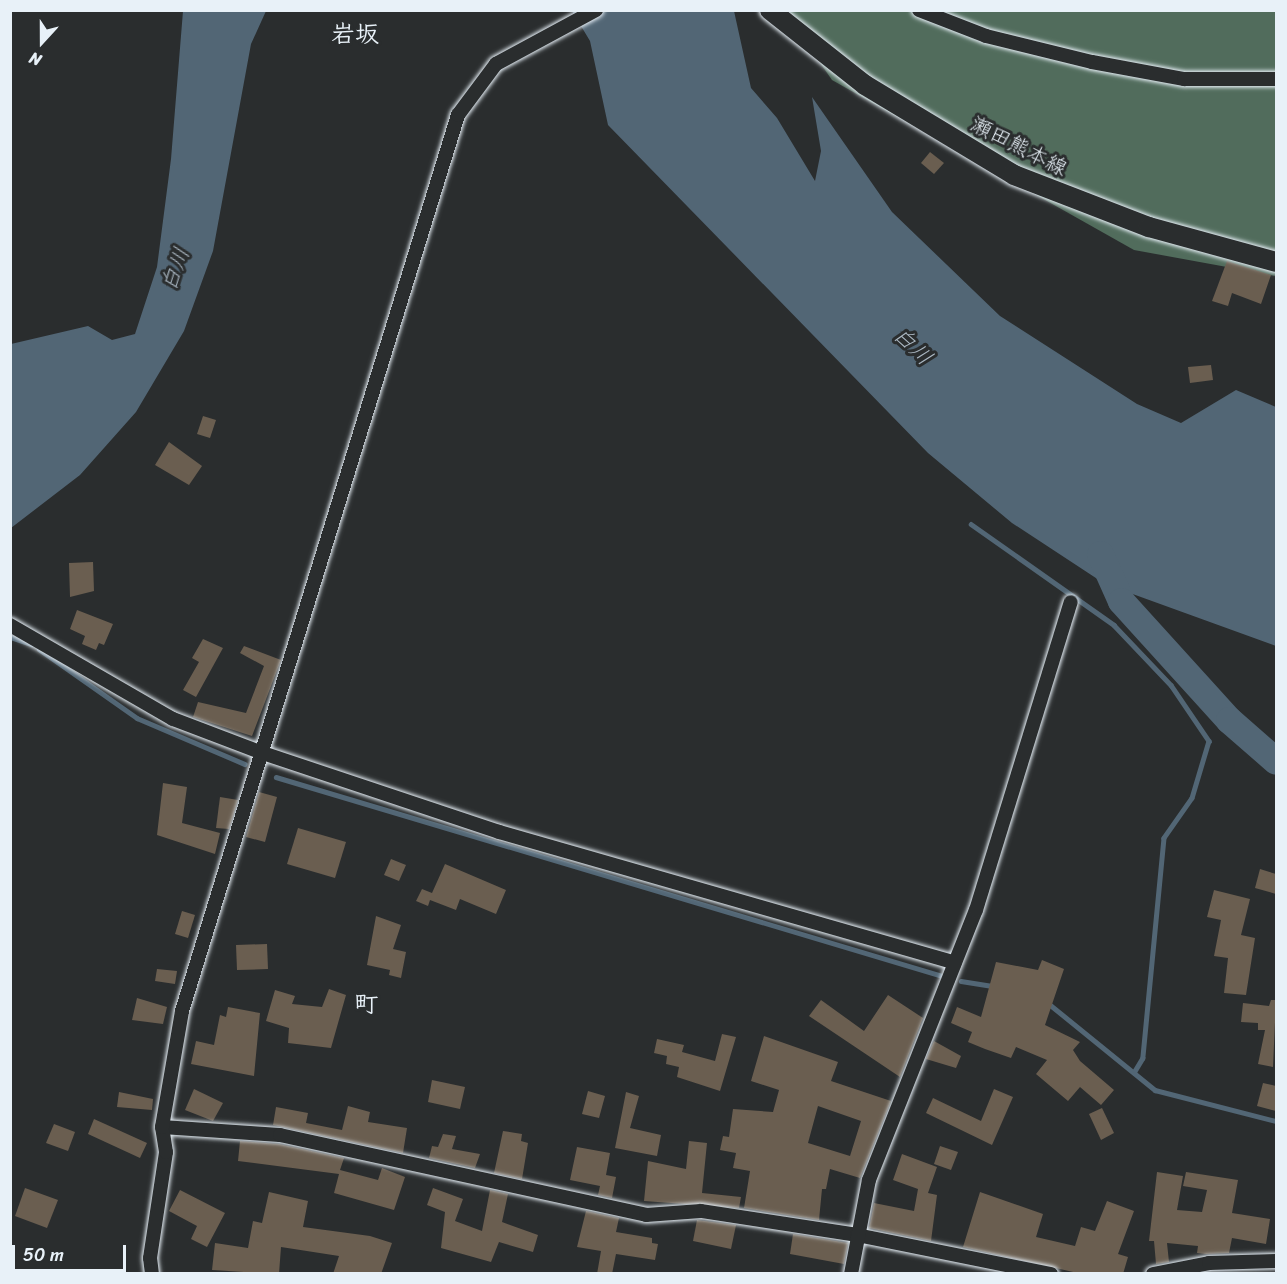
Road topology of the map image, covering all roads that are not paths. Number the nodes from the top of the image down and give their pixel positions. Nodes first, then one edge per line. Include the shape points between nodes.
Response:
1 (596, 10) edge
2 (770, 10) edge
3 (919, 10) edge
4 (1276, 79) edge
5 (1276, 262) edge
6 (1071, 602) dead end
7 (10, 625) edge
8 (260, 752) junction
9 (955, 963) junction
10 (162, 1127) junction
11 (857, 1235) junction
12 (1276, 1261) edge
13 (153, 1274) edge
14 (851, 1274) edge
15 (1051, 1274) edge
16 (1153, 1274) edge

1 - 8 street via 515,50 496,64 458,115
2 - 5 main road, 瀬田熊本線 via 865,85 1014,175 1149,227
3 - 4 street via 986,36 1104,64 1185,79
6 - 9 street via 1012,799
7 - 8 street via 173,718
8 - 9 street via 500,832
8 - 10 street via 182,1011
9 - 11 street via 869,1180
10 - 11 street via 280,1135 646,1215 701,1212
10 - 13 street via 166,1152 150,1258
11 - 14 street
11 - 15 street
12 - 16 street via 1209,1263

